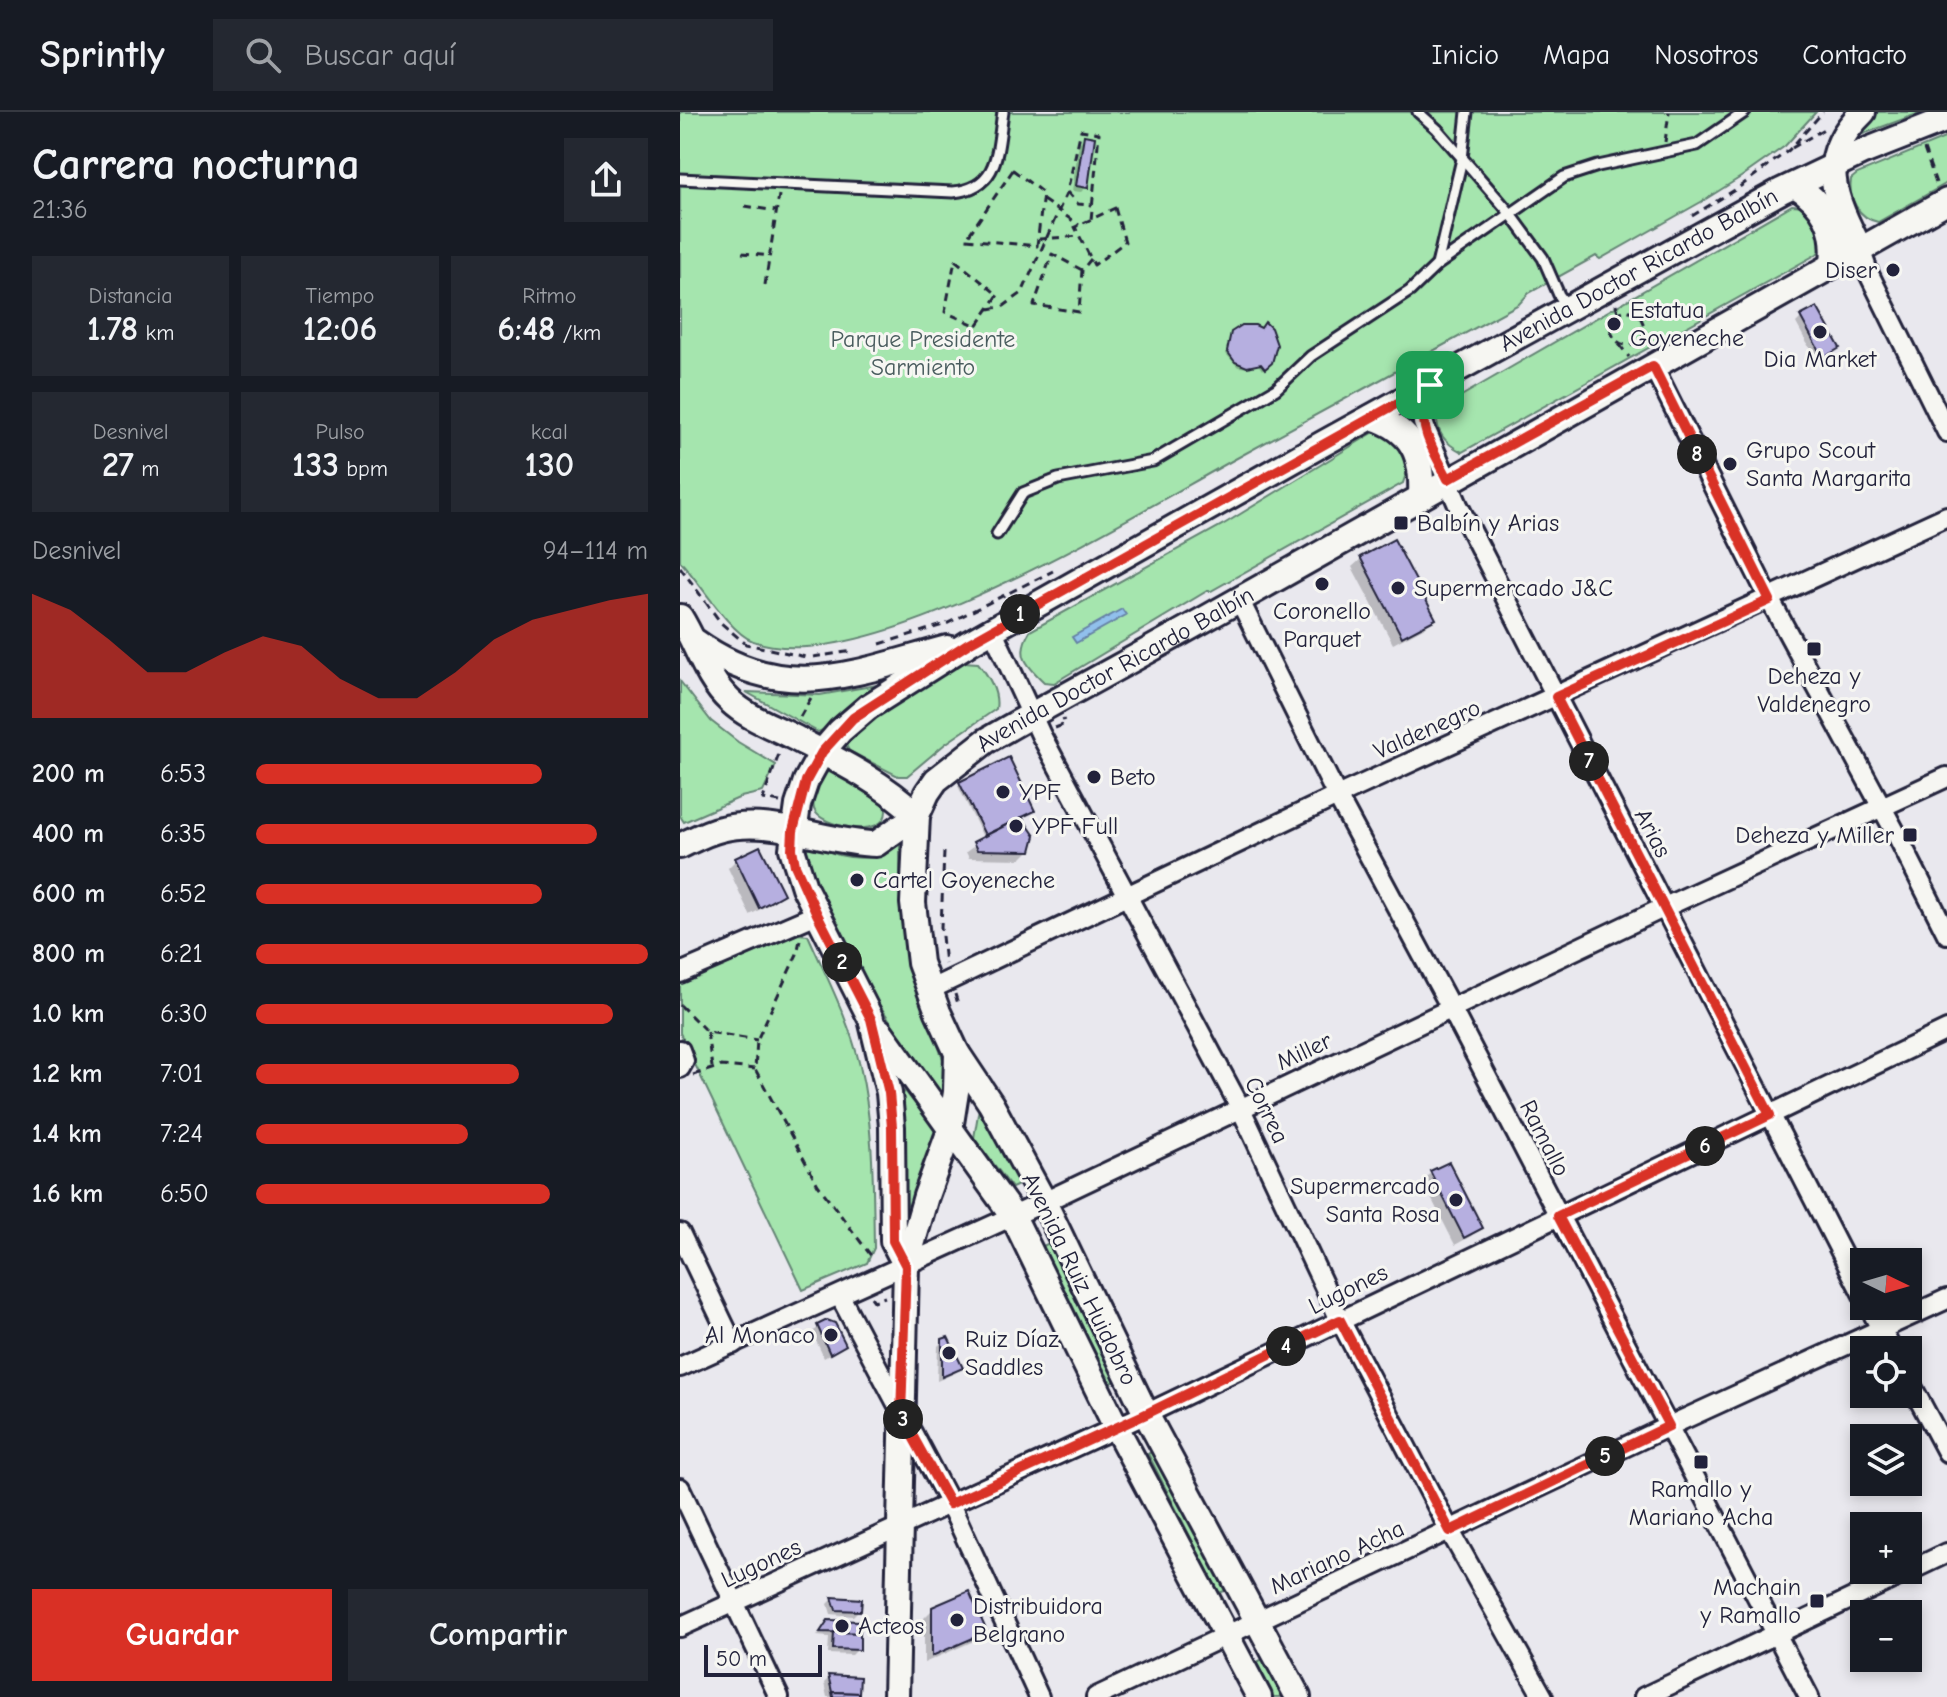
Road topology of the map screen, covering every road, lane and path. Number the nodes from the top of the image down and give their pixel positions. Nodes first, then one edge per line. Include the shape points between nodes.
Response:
1 (1003, 112) edge
2 (1418, 112) edge
3 (1467, 112) edge
4 (1669, 112) edge
5 (1745, 112) edge
6 (1823, 112) edge
7 (1863, 112) edge
8 (1947, 119) edge
9 (1826, 127) dead end
10 (1924, 149) dead end
11 (1789, 150) junction
12 (1663, 153) junction
13 (1462, 159) junction
14 (1831, 168) junction
15 (680, 179) edge
16 (780, 184) junction
17 (1795, 185) junction
18 (1738, 188) dead end
19 (1067, 192) junction
20 (1942, 193) edge
21 (1043, 200) junction
22 (1092, 205) junction
23 (745, 206) dead end
24 (776, 211) junction
25 (1059, 211) junction
26 (1510, 213) junction
27 (1091, 220) junction
28 (1079, 225) junction
29 (1080, 236) junction
30 (1047, 238) junction
31 (1038, 239) junction
32 (1860, 249) junction
33 (742, 253) dead end
34 (770, 256) junction
35 (1091, 259) junction
36 (1833, 262) junction
37 (1437, 265) junction
38 (1082, 270) junction
39 (765, 285) dead end
40 (1606, 288) junction
41 (1569, 308) junction
42 (989, 309) junction
43 (1618, 313) junction
44 (1653, 366) junction
45 (1430, 385) junction
46 (1372, 417) junction
47 (1947, 432) edge
48 (1448, 479) junction
49 (1421, 496) junction
50 (1947, 516) edge
51 (997, 534) dead end
52 (680, 567) edge
53 (1239, 599) junction
54 (1770, 600) junction
55 (680, 617) edge
56 (992, 629) junction
57 (695, 641) junction
58 (969, 643) junction
59 (811, 658) dead end
60 (814, 693) dead end
61 (1556, 697) junction
62 (1031, 715) junction
63 (789, 735) junction
64 (822, 752) junction
65 (1947, 777) edge
66 (1337, 796) junction
67 (798, 805) junction
68 (1882, 807) junction
69 (917, 815) junction
70 (793, 831) junction
71 (682, 841) edge
72 (944, 852) dead end
73 (1128, 897) junction
74 (1665, 907) junction
75 (817, 914) junction
76 (794, 924) junction
77 (1947, 934) edge
78 (680, 973) edge
79 (939, 985) junction
80 (958, 1004) dead end
81 (680, 1005) edge
82 (1451, 1008) junction
83 (871, 1019) junction
84 (1947, 1030) edge
85 (707, 1032) junction
86 (757, 1040) junction
87 (957, 1053) junction
88 (680, 1062) edge
89 (712, 1069) junction
90 (755, 1069) junction
91 (1240, 1107) junction
92 (1770, 1115) junction
93 (950, 1130) junction
94 (1044, 1202) junction
95 (1013, 1216) junction
96 (1558, 1216) junction
97 (680, 1233) edge
98 (872, 1257) dead end
99 (906, 1266) junction
100 (1850, 1270) edge
101 (840, 1296) junction
102 (1947, 1299) edge
103 (1340, 1320) junction
104 (1876, 1320) edge
105 (1881, 1330) junction
106 (1884, 1336) edge
107 (733, 1344) junction
108 (680, 1367) edge
109 (1922, 1405) edge
110 (1146, 1414) junction
111 (901, 1415) junction
112 (1669, 1426) junction
113 (1116, 1427) junction
114 (1947, 1452) edge
115 (680, 1488) edge
116 (950, 1504) junction
117 (899, 1527) junction
118 (1450, 1531) junction
119 (1947, 1553) edge
120 (734, 1602) junction
121 (1257, 1621) junction
122 (680, 1627) edge
123 (1226, 1635) junction
124 (1775, 1635) junction
125 (779, 1697) edge
126 (896, 1697) edge
127 (1039, 1697) edge
128 (1096, 1697) edge
129 (1259, 1697) edge
130 (1298, 1697) edge
131 (1543, 1697) edge
132 (1644, 1697) edge
133 (1809, 1697) edge

1 - 16 lane via 990,174 969,191
2 - 13 lane
3 - 13 lane
4 - 12 path
5 - 12 lane via 1697,145
6 - 11 path
7 - 14 main road via 1847,131
8 - 14 main road, Avenida Doctor Ricardo Balbín
9 - 11 path
10 - 20 path
11 - 18 path
12 - 26 lane via 1564,177
13 - 26 lane
13 - 37 lane
14 - 17 main road, Avenida Doctor Ricardo Balbín
14 - 32 main road via 1841,210
15 - 16 lane
16 - 24 path
17 - 36 main road via 1828,217
17 - 40 main road, Avenida Doctor Ricardo Balbín
19 - 22 path via 1078,204
19 - 22 path via 1081,130 1099,133
19 - 25 path
20 - 32 main road, Avenida Doctor Ricardo Balbín
21 - 25 path
21 - 31 path
21 - 31 path via 1043,193 1013,170 966,239 1037,246
22 - 27 path
23 - 24 path
24 - 34 path
25 - 28 path
25 - 30 path
26 - 37 lane
26 - 41 lane via 1543,258
27 - 28 path
27 - 35 path via 1115,208 1125,242 1094,265
28 - 29 path via 1075,227
29 - 30 path
29 - 35 path
30 - 31 path
30 - 42 path via 1022,293
32 - 36 main road, Avenida Doctor Ricardo Balbín
32 - 47 street
33 - 34 path
34 - 39 path
35 - 38 path
36 - 44 main road, Avenida Doctor Ricardo Balbín
37 - 51 lane via 1410,291 1311,356 1276,389 1153,461 1058,479 1023,493
38 - 38 path via 1079,312 1034,305 1052,254
40 - 41 main road, Avenida Doctor Ricardo Balbín
40 - 43 path
41 - 45 main road, Avenida Doctor Ricardo Balbín
42 - 42 path via 977,326 945,312 955,260 998,295
43 - 43 path via 1610,327 1615,340 1627,345 1641,340 1645,328 1639,314
44 - 48 main road, Avenida Doctor Ricardo Balbín
44 - 54 street
45 - 46 main road, Avenida Doctor Ricardo Balbín
45 - 48 street, Arias via 1423,423
46 - 49 main road via 1389,422 1413,446 1420,462
46 - 56 main road, Avenida Doctor Ricardo Balbín
48 - 49 main road, Avenida Doctor Ricardo Balbín
48 - 61 street, Arias
49 - 53 main road, Avenida Doctor Ricardo Balbín
50 - 54 street, Valdenegro
52 - 59 path via 721,623 746,644
53 - 62 main road, Avenida Doctor Ricardo Balbín
53 - 66 street, Ramallo
54 - 61 street, Valdenegro
54 - 68 street
55 - 57 main road
56 - 58 main road, Avenida Doctor Ricardo Balbín
56 - 62 street, Correa
57 - 58 main road via 753,673 813,680
57 - 63 main road via 714,683 731,702
58 - 64 main road, Avenida Doctor Ricardo Balbín via 853,718
60 - 63 path
61 - 66 street, Valdenegro
61 - 74 street, Arias
62 - 69 main road, Avenida Doctor Ricardo Balbín via 945,772
62 - 73 street, Correa
63 - 64 main road
63 - 67 path via 763,799
64 - 67 main road, Avenida Doctor Ricardo Balbín
64 - 69 main road via 881,784
65 - 68 street, Miller
66 - 73 street, Valdenegro
66 - 82 street, Ramallo
67 - 70 main road, Avenida Doctor Ricardo Balbín
68 - 74 street, Miller
68 - 77 street
69 - 70 main road via 876,844
69 - 79 main road, Avenida Doctor Ricardo Balbín via 914,933 920,963
70 - 71 main road via 736,826
70 - 75 main road, Avenida Doctor Ricardo Balbín via 795,865
72 - 79 path via 944,962
73 - 79 street, Valdenegro
73 - 91 street, Correa
74 - 82 street, Miller
74 - 92 street, Arias
75 - 76 street
75 - 83 main road, Avenida Doctor Ricardo Balbín
76 - 78 street
76 - 86 path via 800,940 797,954
79 - 80 path
79 - 87 main road, Avenida Ruiz Huidobro
81 - 85 path
82 - 91 street, Miller
82 - 96 street, Ramallo
83 - 93 main road, Avenida Ruiz Huidobro
83 - 99 main road, Avenida Doctor Ricardo Balbín via 889,1093 893,1241
84 - 92 street, Lugones
85 - 86 path
85 - 89 path
86 - 90 path
87 - 93 main road, Avenida Doctor Ricardo Balbín
87 - 94 main road, Avenida Ruiz Huidobro
88 - 89 path via 695,1077
89 - 90 path
90 - 98 path via 818,1185
91 - 94 street, Miller
91 - 103 street, Correa
92 - 96 street, Lugones
92 - 100 street, Arias
93 - 95 main road, Avenida Ruiz Huidobro
93 - 99 main road, Avenida Doctor Ricardo Balbín
94 - 95 street, Miller
94 - 110 main road, Avenida Ruiz Huidobro
95 - 99 street, Miller
95 - 113 main road, Avenida Ruiz Huidobro
96 - 103 street, Lugones
96 - 112 street, Ramallo
97 - 107 street
99 - 101 street, Miller
99 - 111 main road, Avenida Doctor Ricardo Balbín
101 - 107 street, Miller
101 - 111 street
102 - 105 street, Mariano Acha
103 - 110 street, Lugones
103 - 118 street, Correa
104 - 105 street
105 - 106 street
105 - 112 street, Mariano Acha
107 - 108 street, Miller
109 - 114 street
110 - 113 street, Lugones
110 - 121 main road, Avenida Ruiz Huidobro
111 - 116 street
111 - 117 main road, Avenida Doctor Ricardo Balbín
112 - 118 street, Mariano Acha
112 - 124 street, Ramallo
113 - 116 street, Lugones
113 - 123 main road, Avenida Ruiz Huidobro
115 - 120 street
116 - 117 street, Lugones
116 - 127 street
117 - 120 street, Lugones
117 - 126 main road, Avenida Doctor Ricardo Balbín
118 - 121 street, Mariano Acha
118 - 131 street, Correa
119 - 124 street
120 - 122 street, Lugones
120 - 125 street
121 - 123 street, Mariano Acha
121 - 130 main road, Avenida Ruiz Huidobro
123 - 128 street, Mariano Acha
123 - 129 main road, Avenida Ruiz Huidobro
124 - 132 street
124 - 133 street, Ramallo

